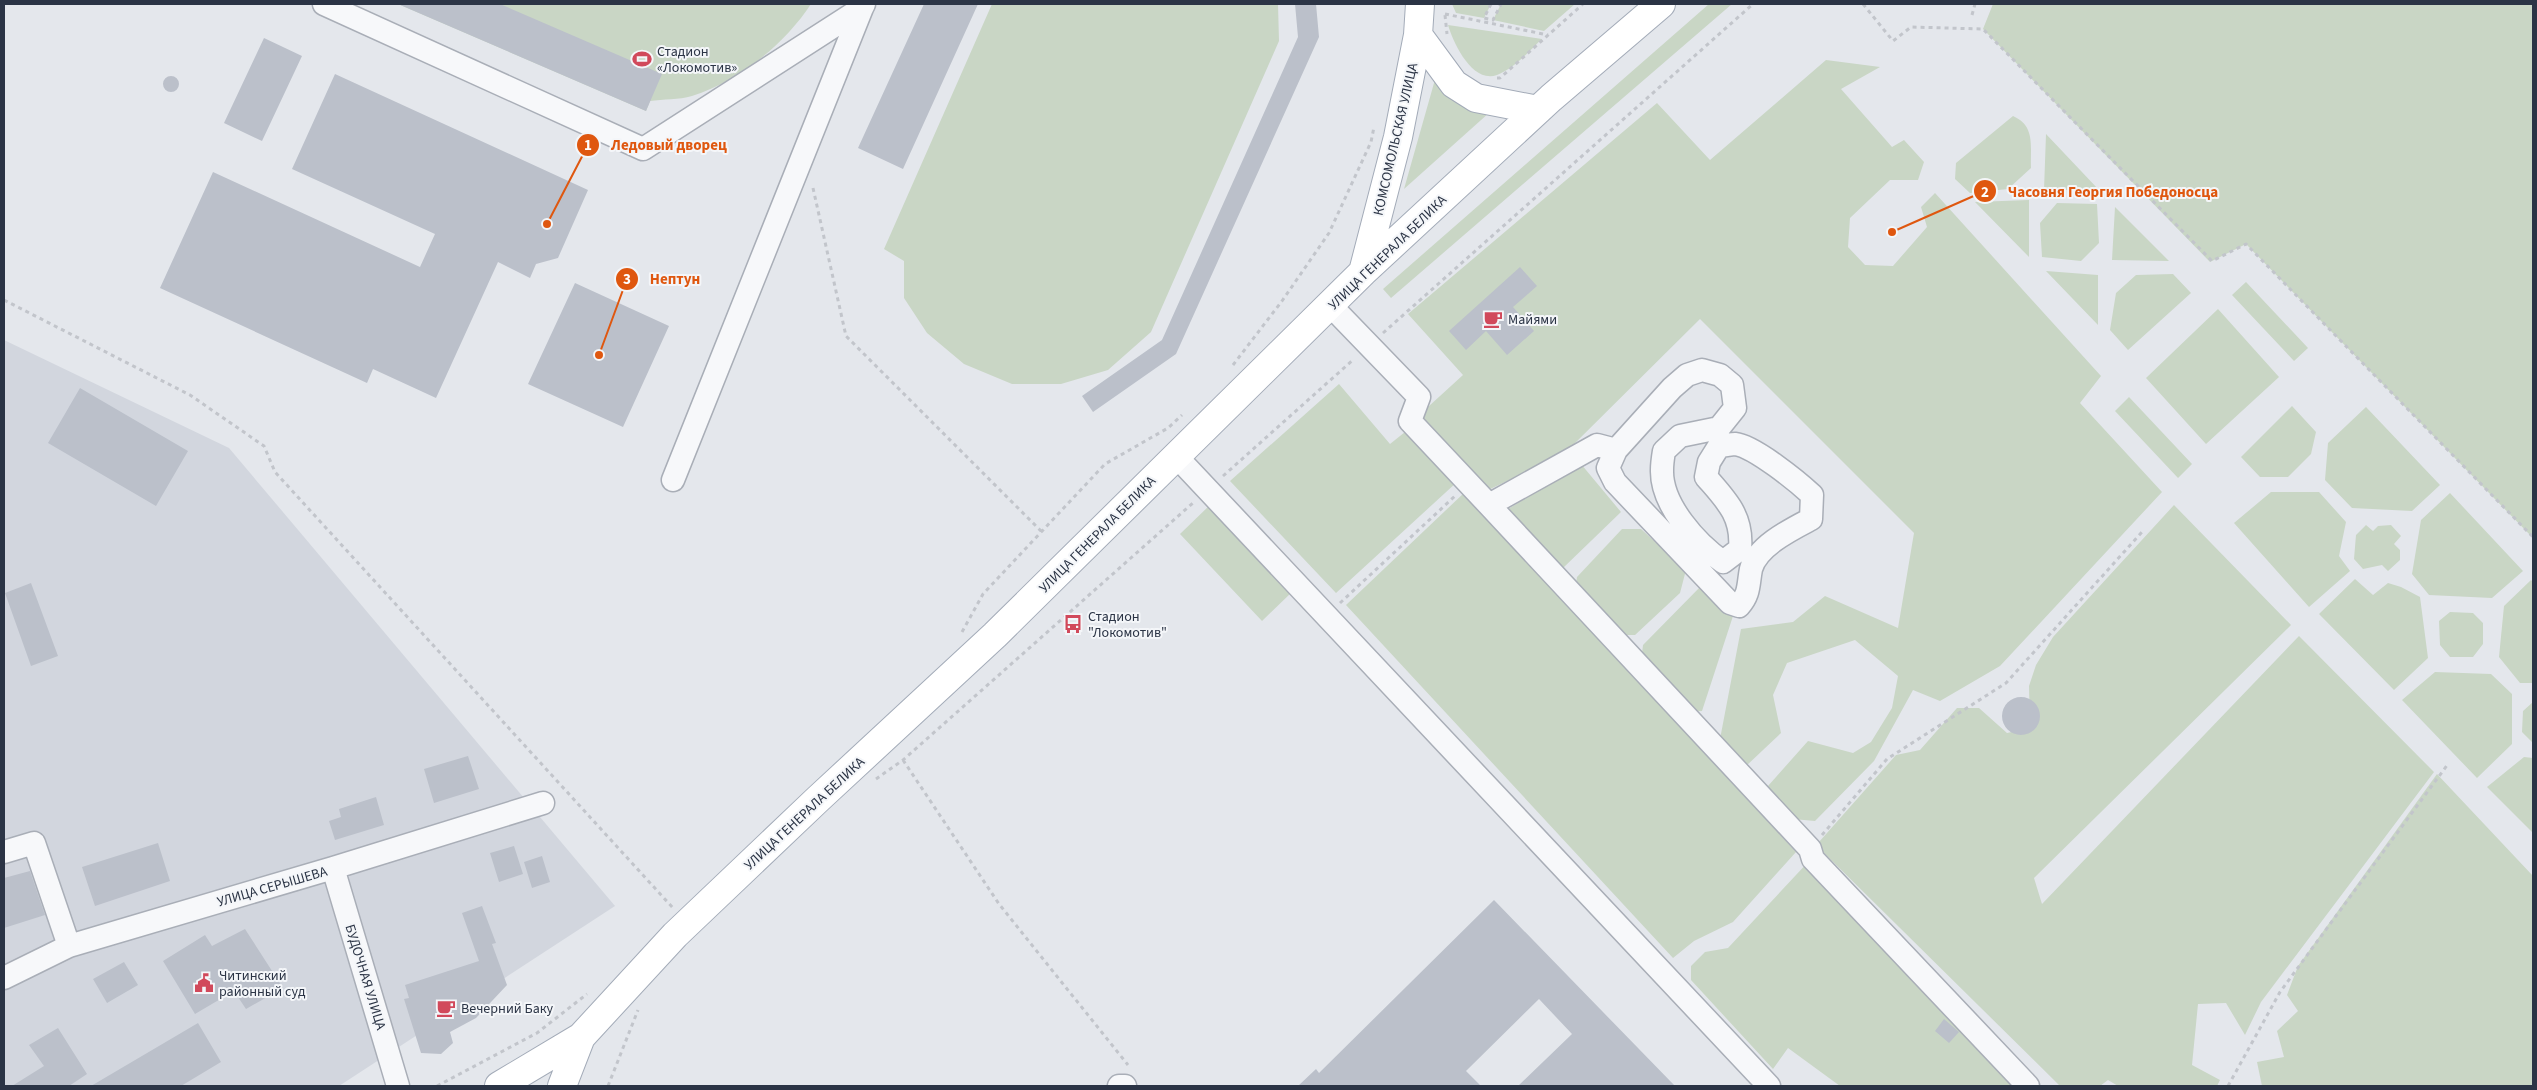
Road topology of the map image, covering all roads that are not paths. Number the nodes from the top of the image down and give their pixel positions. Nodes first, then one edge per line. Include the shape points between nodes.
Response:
1 (324, 4) edge
2 (1661, 4) edge
3 (863, 6) edge
4 (1432, 7) edge
5 (1418, 35) junction
6 (1538, 110) junction
7 (1363, 272) junction
8 (1331, 306) junction
9 (1616, 450) junction
10 (1176, 456) junction
11 (673, 480) dead end
12 (1489, 505) junction
13 (543, 803) dead end
14 (4, 852) edge
15 (333, 868) junction
16 (69, 946) junction
17 (4, 978) edge
18 (581, 1037) junction
19 (398, 1086) edge
20 (499, 1086) edge
21 (562, 1086) edge
22 (1769, 1086) edge
23 (2028, 1086) edge

1 - 3 street via 643,149
2 - 6 main road, УЛИЦА ГЕНЕРАЛА БЕЛИКА
3 - 11 street
4 - 5 main road, КОМСОМОЛЬСКАЯ УЛИЦА
5 - 6 main road via 1454,84 1476,98
5 - 7 main road, КОМСОМОЛЬСКАЯ УЛИЦА via 1398,137
6 - 7 main road, УЛИЦА ГЕНЕРАЛА БЕЛИКА
7 - 8 main road, УЛИЦА ГЕНЕРАЛА БЕЛИКА
8 - 10 main road, УЛИЦА ГЕНЕРАЛА БЕЛИКА
8 - 12 street via 1419,397 1410,421
9 - 9 street via 1608,468 1615,482 1730,603 1740,606 1746,599 1752,567 1763,550 1811,520 1812,495 1795,478 1736,444 1719,446 1708,462 1706,477 1732,508 1742,534 1740,549 1723,562 1706,550 1685,526 1667,496 1662,472 1664,451 1680,436 1719,428 1735,408 1732,385 1720,375 1702,370 1688,375 1672,388
9 - 12 street via 1597,445
10 - 18 main road, УЛИЦА ГЕНЕРАЛА БЕЛИКА via 996,635 818,799 675,923
10 - 22 street
12 - 23 street via 1810,849 1812,859
13 - 15 street, УЛИЦА СЕРЫШЕВА
14 - 16 street via 34,843
15 - 16 street, УЛИЦА СЕРЫШЕВА
15 - 19 street, БУДОЧНАЯ УЛИЦА
16 - 17 street, УЛИЦА СЕРЫШЕВА
18 - 20 main road
18 - 21 main road, УЛИЦА ГЕНЕРАЛА БЕЛИКА

